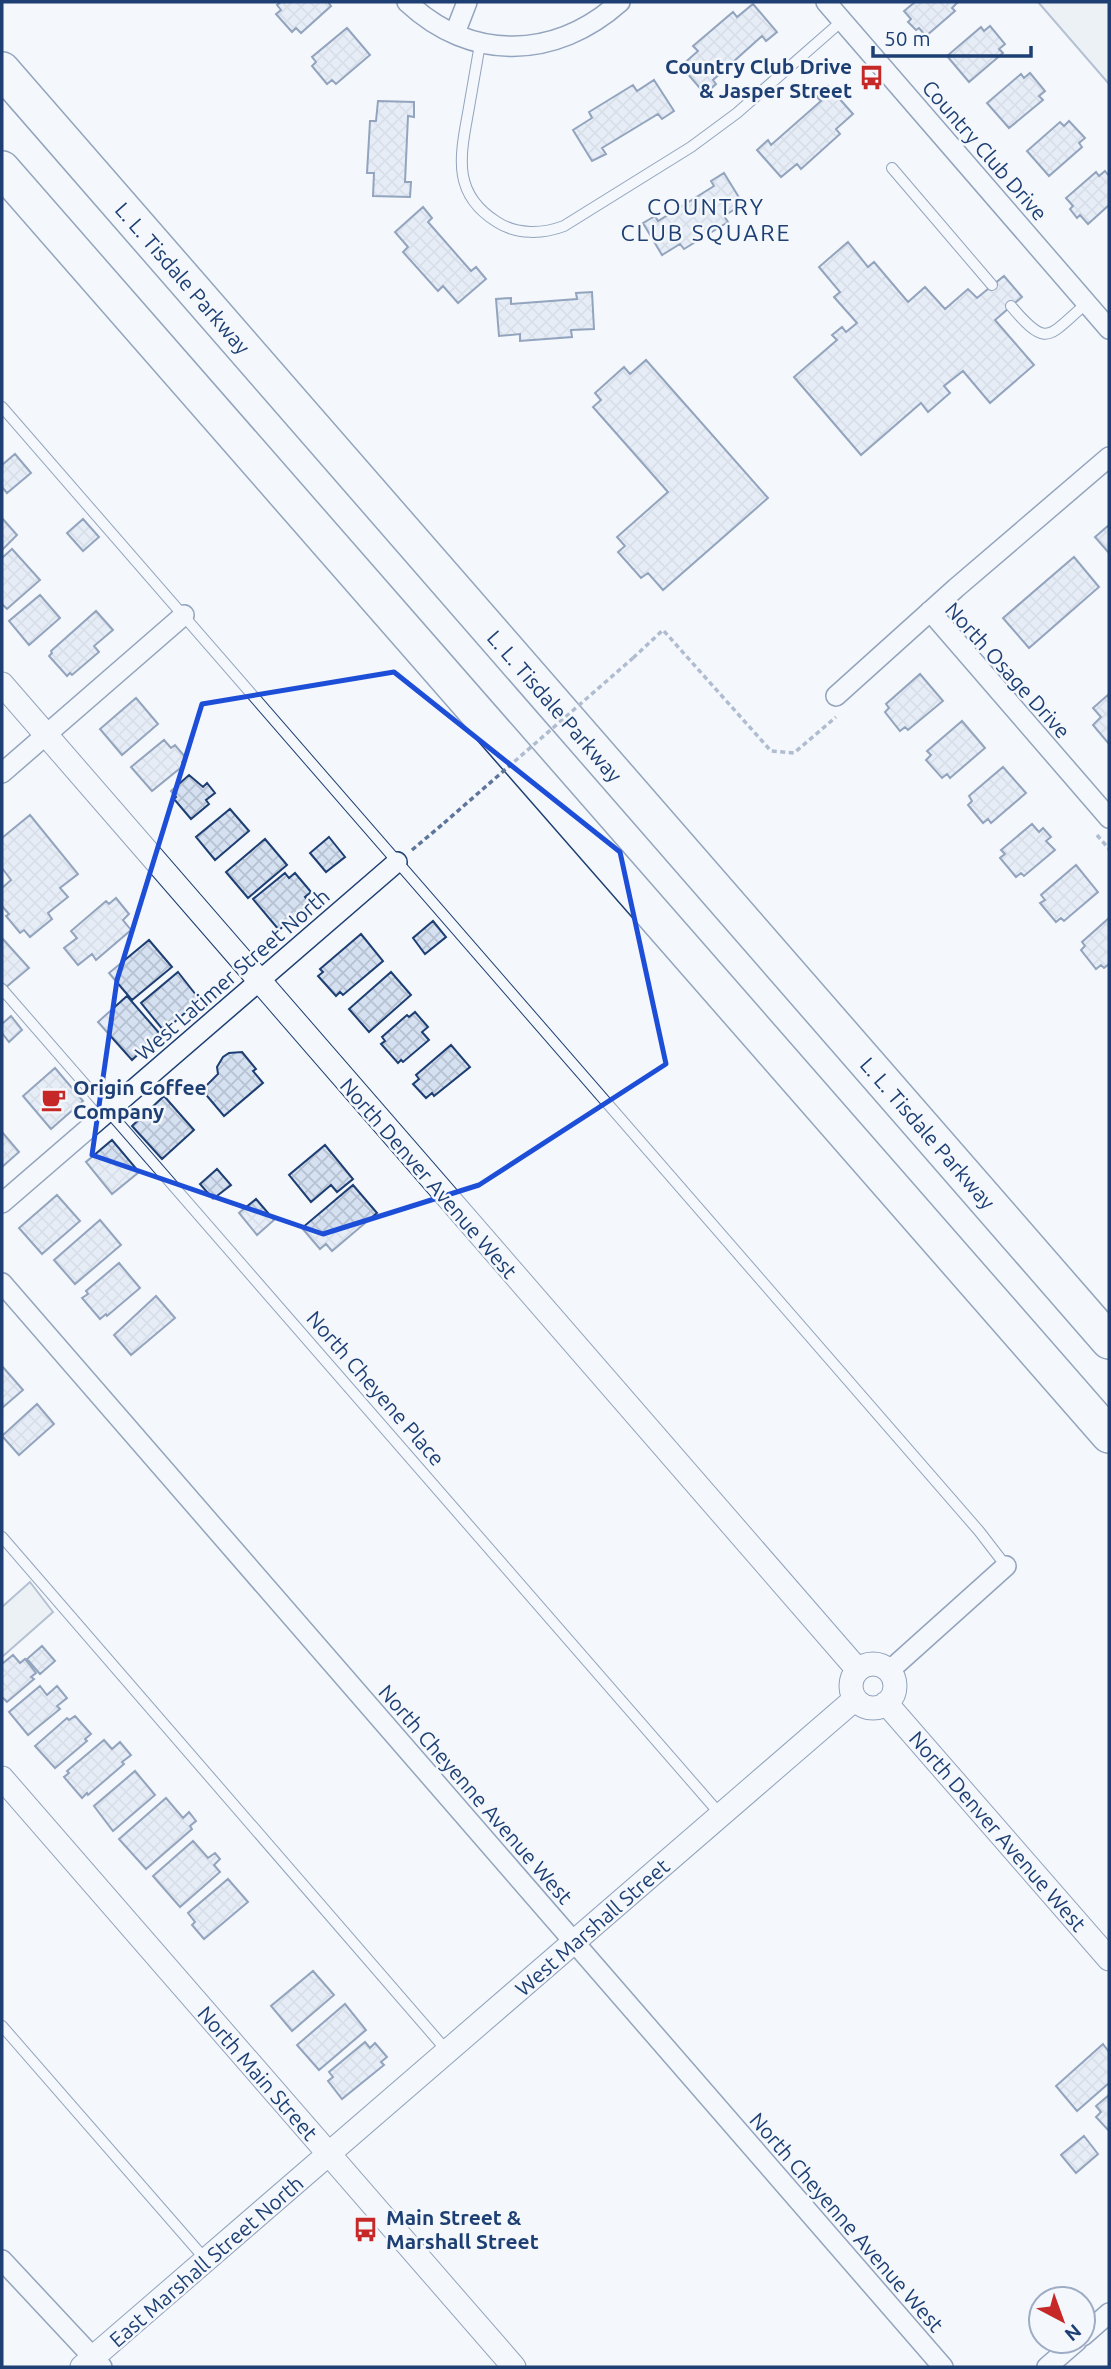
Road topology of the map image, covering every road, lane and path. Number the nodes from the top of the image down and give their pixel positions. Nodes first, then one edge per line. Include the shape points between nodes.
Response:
1 (407, 2) edge
2 (467, 2) edge
3 (620, 2) edge
4 (826, 2) edge
5 (843, 20) junction
6 (455, 33) junction
7 (480, 44) junction
8 (2, 70) edge
9 (892, 167) dead end
10 (2, 169) edge
11 (992, 285) dead end
12 (1087, 303) junction
13 (1011, 306) dead end
14 (1109, 329) edge
15 (2, 407) edge
16 (1109, 457) edge
17 (930, 611) junction
18 (184, 615) junction
19 (2, 684) edge
20 (840, 702) joint
21 (46, 735) junction
22 (2, 773) edge
23 (1109, 818) edge
24 (404, 857) junction
25 (258, 982) junction
26 (2, 989) edge
27 (108, 1111) junction
28 (2, 1203) edge
29 (2, 1283) edge
30 (1109, 1341) edge
31 (1109, 1435) edge
32 (2, 1537) edge
33 (1006, 1566) joint
34 (858, 1670) junction
35 (888, 1671) junction
36 (855, 1699) junction
37 (886, 1703) junction
38 (2, 1778) edge
39 (720, 1814) junction
40 (575, 1942) junction
41 (1109, 1959) edge
42 (2, 2026) edge
43 (448, 2052) junction
44 (330, 2155) junction
45 (2, 2260) edge
46 (206, 2260) junction
47 (1061, 2355) edge
48 (92, 2364) edge
49 (514, 2367) edge
50 (943, 2367) edge
51 (1047, 2367) edge

1 - 6 street via 433,23
2 - 6 street
3 - 7 street via 563,38 533,45
4 - 5 street, Country Club Drive
5 - 7 lane via 691,147 548,232 502,226 487,216 467,190 461,154
5 - 12 street, Country Club Drive
6 - 7 street
8 - 30 highway, L. L. Tisdale Parkway
9 - 11 lane
10 - 31 highway
12 - 13 lane via 1049,334 1030,329
12 - 14 street, Country Club Drive
15 - 18 lane
16 - 17 street
17 - 20 street, North Osage Drive
17 - 23 street, North Osage Drive
18 - 21 street
18 - 24 lane
19 - 21 street, North Denver Avenue West
20 - 24 path, bridge via 794,753 771,751 663,630
21 - 22 street
21 - 25 street, North Denver Avenue West
24 - 25 street, West Latimer Street North
24 - 33 lane
25 - 27 street, West Latimer Street North
25 - 34 street, North Denver Avenue West
26 - 27 lane, North Cheyene Place
27 - 28 street, West Latimer Street North
27 - 39 lane, North Cheyene Place
29 - 40 street, North Cheyenne Avenue West
32 - 43 lane
33 - 35 street
34 - 35 street via 875,1664
34 - 36 street via 851,1684
35 - 37 street via 894,1689
36 - 37 street via 866,1707
36 - 39 street, West Marshall Street
37 - 41 street, North Denver Avenue West
38 - 44 street, North Main Street
39 - 40 street, West Marshall Street
40 - 43 street, West Marshall Street
40 - 50 street, North Cheyenne Avenue West
42 - 46 lane
43 - 44 street, West Marshall Street
44 - 46 street, East Marshall Street North
44 - 49 street, North Main Street
45 - 48 street
46 - 48 street, East Marshall Street North
47 - 51 street

